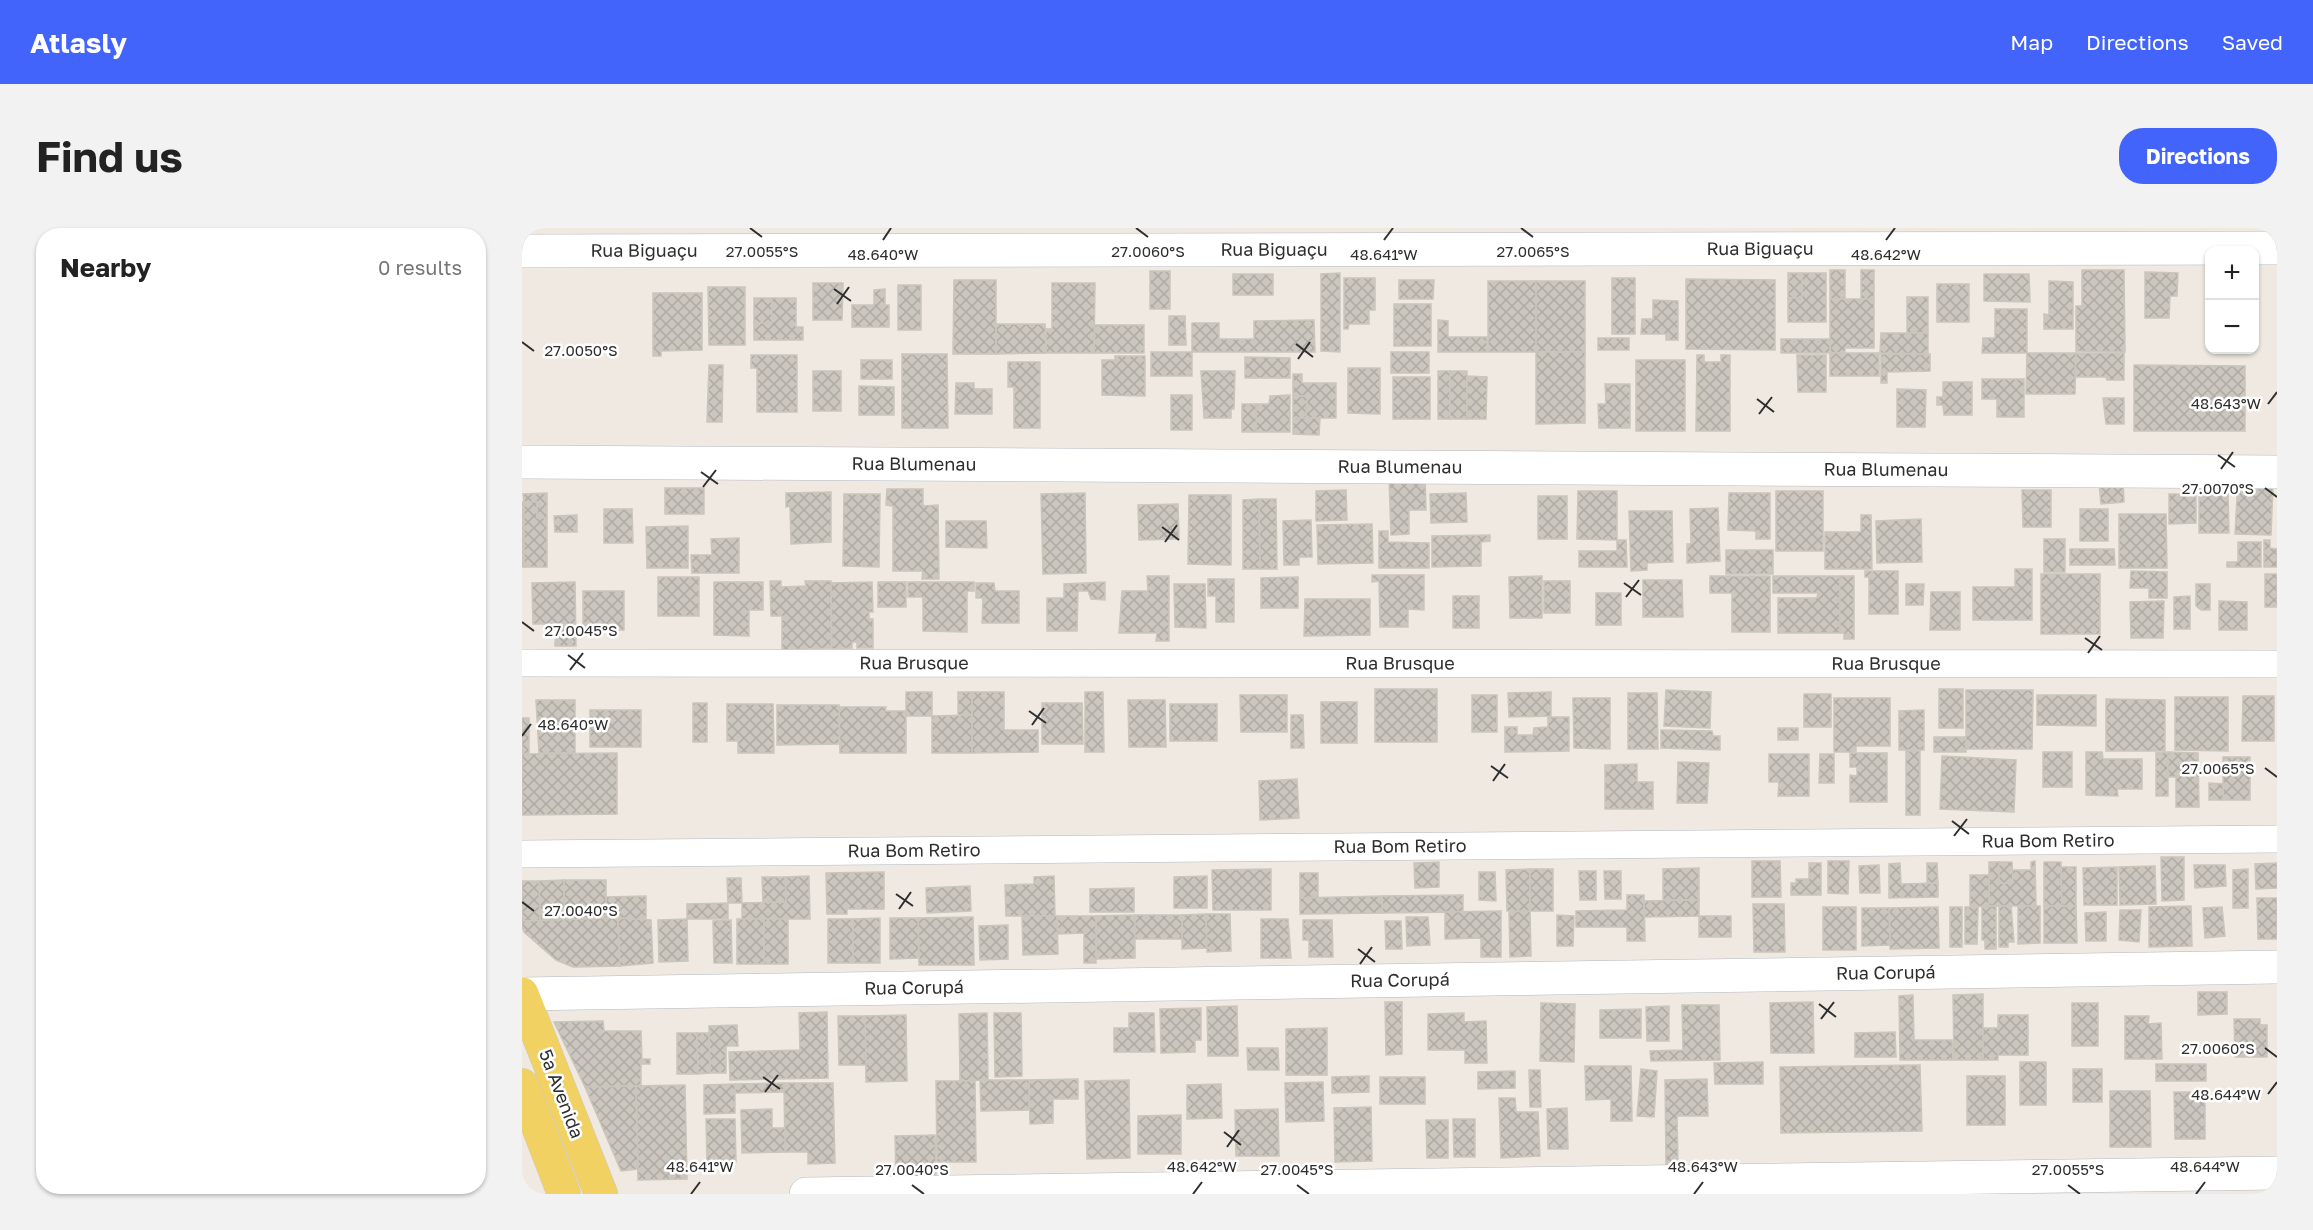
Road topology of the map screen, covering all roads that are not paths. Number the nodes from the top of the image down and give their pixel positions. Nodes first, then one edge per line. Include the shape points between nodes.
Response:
1 (2277, 248) edge
2 (522, 250) edge
3 (522, 462) edge
4 (2277, 472) edge
5 (522, 663) edge
6 (2277, 664) edge
7 (2277, 839) edge
8 (522, 854) edge
9 (2277, 967) edge
10 (522, 994) edge
11 (522, 1085) edge
12 (2277, 1173) edge
13 (564, 1194) edge
14 (601, 1194) edge
15 (806, 1194) edge

1 - 2 street, Rua Biguaçu
3 - 4 street, Rua Blumenau
5 - 6 street, Rua Brusque
7 - 8 street, Rua Bom Retiro
9 - 10 street, Rua Corupá
10 - 14 main road, 5ª Avenida
11 - 13 main road, 5ª Avenida
12 - 15 street

